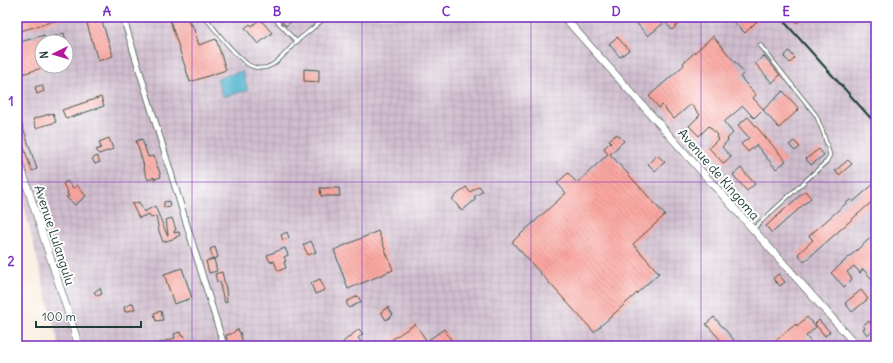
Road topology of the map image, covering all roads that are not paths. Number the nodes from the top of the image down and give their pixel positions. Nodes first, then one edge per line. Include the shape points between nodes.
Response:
1 (123, 17) edge
2 (205, 17) edge
3 (273, 17) edge
4 (326, 17) edge
5 (564, 17) edge
6 (297, 42) junction
7 (760, 45) dead end
8 (17, 155) edge
9 (753, 230) junction
10 (79, 346) edge
11 (224, 346) edge
12 (857, 346) edge

1 - 11 street
2 - 6 lane via 244,62 256,68 274,63
3 - 6 lane
4 - 6 lane
5 - 9 street, Avenue de Kingoma
7 - 9 lane via 816,115 830,155 827,161
8 - 10 street, Avenue Lulangulu
9 - 12 street, Avenue de Kingoma

